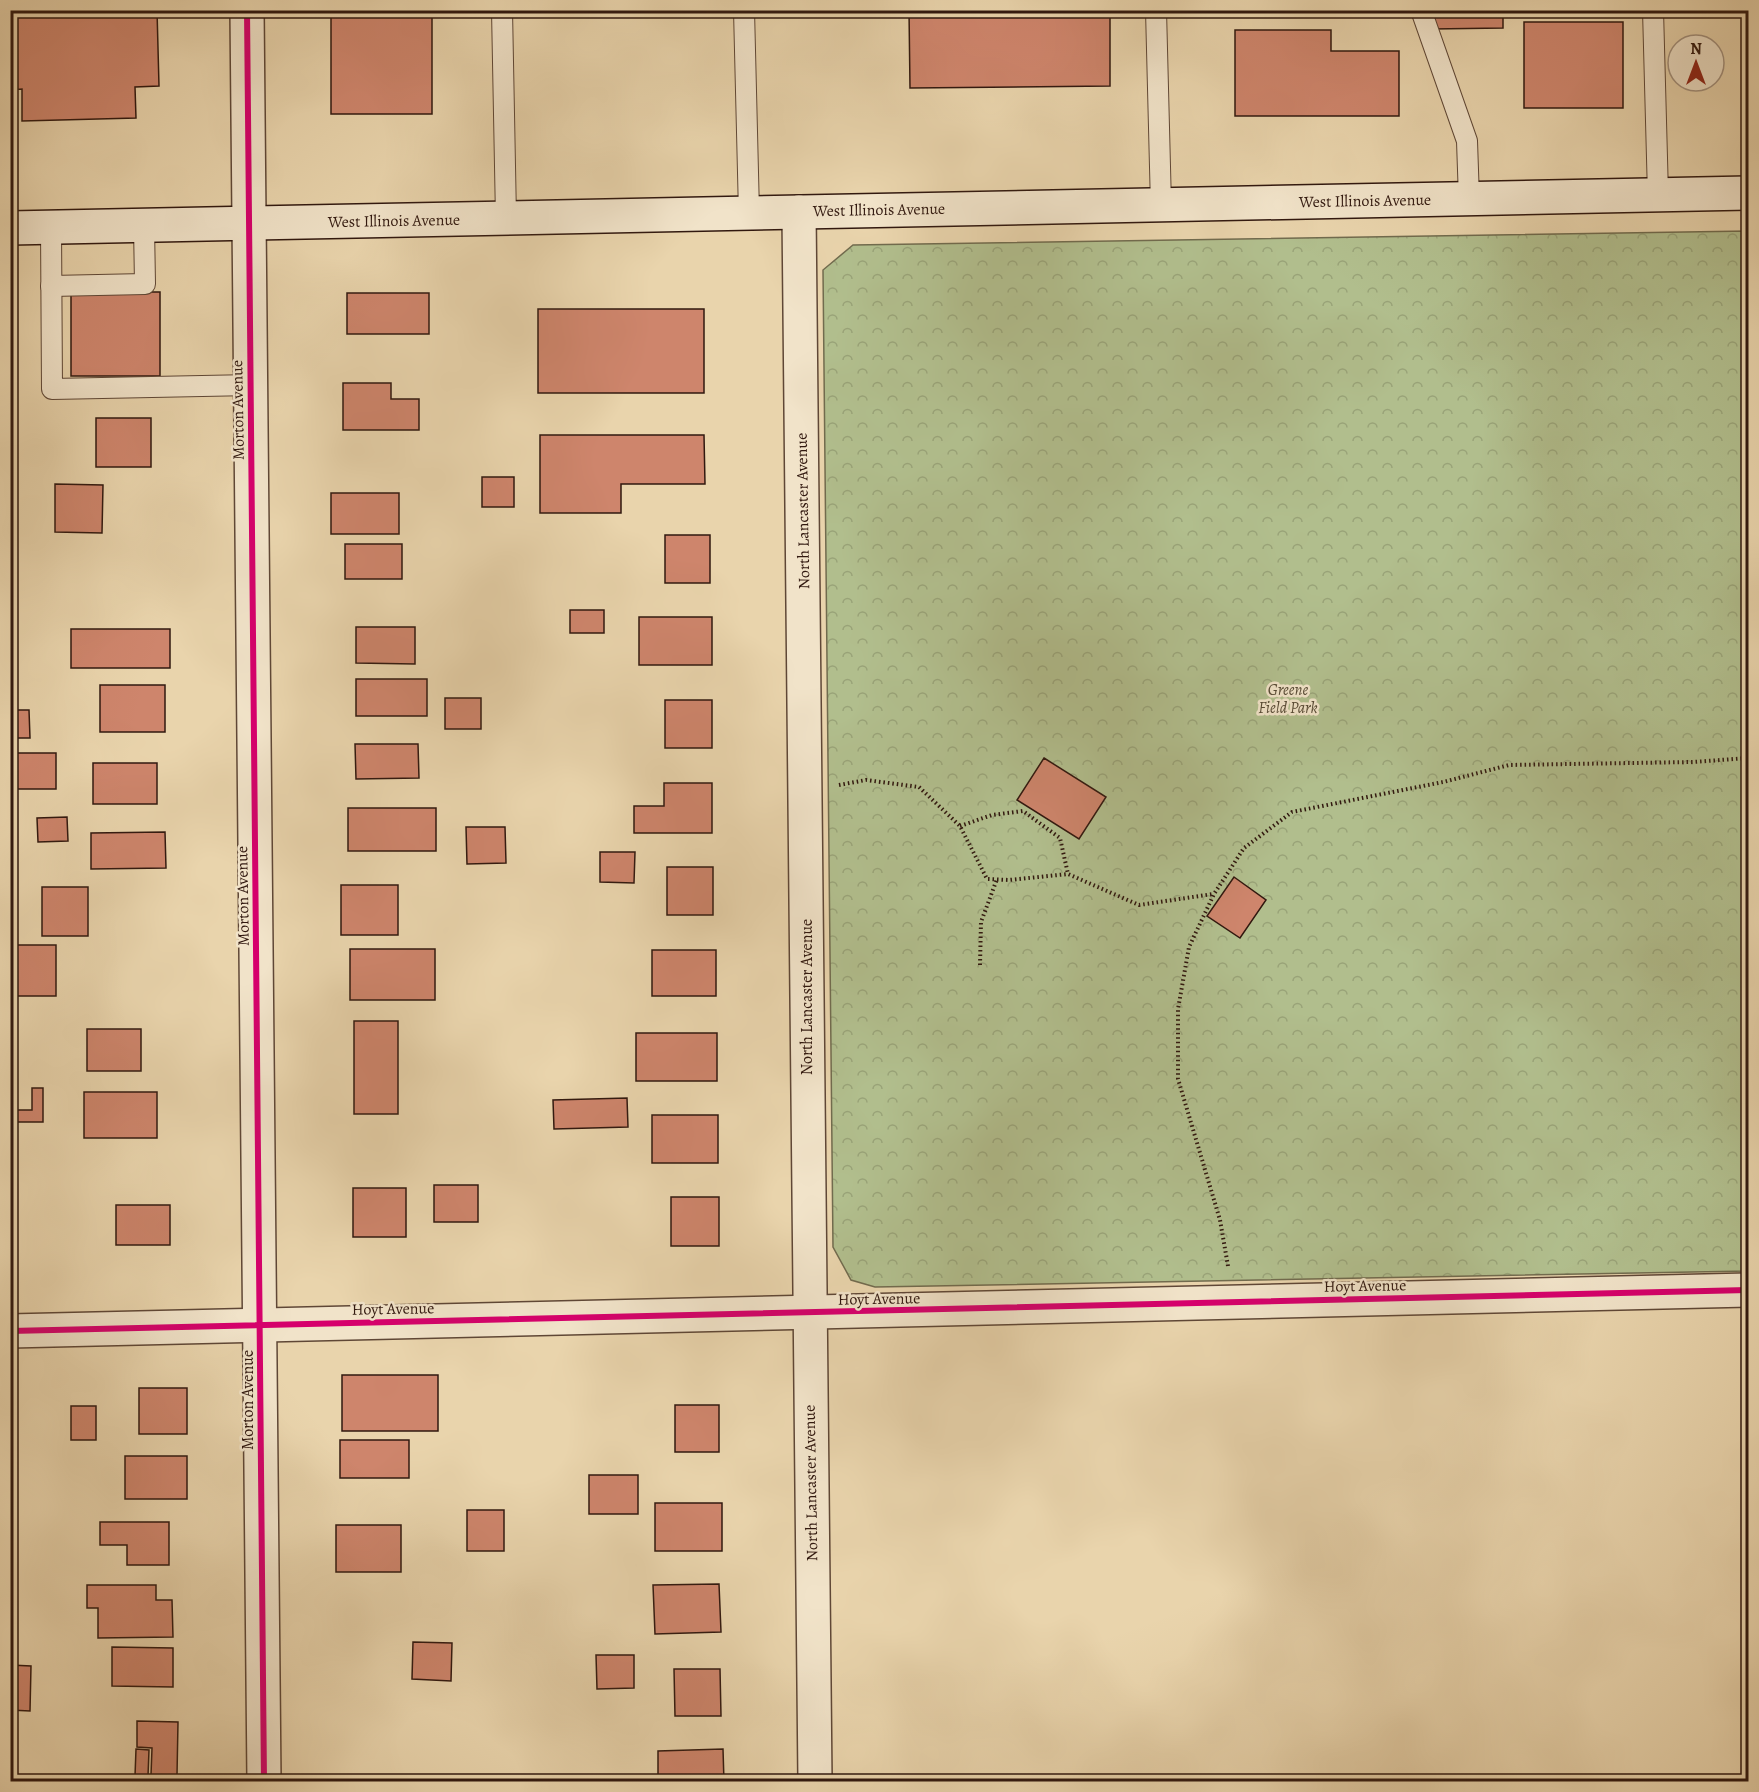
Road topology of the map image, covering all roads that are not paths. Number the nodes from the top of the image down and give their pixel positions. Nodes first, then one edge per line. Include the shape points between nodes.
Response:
1 (247, 10) edge
2 (502, 10) edge
3 (744, 10) edge
4 (1156, 10) edge
5 (1421, 10) edge
6 (1653, 10) edge
7 (1749, 193) edge
8 (1658, 195) junction
9 (1469, 199) junction
10 (1161, 206) junction
11 (799, 212) junction
12 (749, 213) junction
13 (506, 218) junction
14 (249, 224) junction
15 (144, 226) junction
16 (51, 227) junction
17 (10, 228) edge
18 (51, 286) junction
19 (252, 385) junction
20 (1749, 1290) edge
21 (809, 1314) junction
22 (261, 1326) junction
23 (10, 1331) edge
24 (264, 1782) edge
25 (814, 1782) edge

1 - 14 street, Morton Avenue
2 - 13 lane
3 - 12 lane
4 - 10 lane
5 - 9 lane via 1467,141
6 - 8 lane
7 - 8 street, West Illinois Avenue
8 - 9 street, West Illinois Avenue
9 - 10 street, West Illinois Avenue
10 - 11 street, West Illinois Avenue
11 - 12 street, West Illinois Avenue
11 - 21 street, North Lancaster Avenue
12 - 13 street, West Illinois Avenue
13 - 14 street, West Illinois Avenue
14 - 15 street, West Illinois Avenue
14 - 19 street, Morton Avenue
15 - 16 street, West Illinois Avenue
15 - 18 lane via 145,284
16 - 17 street, West Illinois Avenue
16 - 18 lane
18 - 19 lane via 52,389
19 - 22 street, Morton Avenue
20 - 21 street, Hoyt Avenue
21 - 22 street, Hoyt Avenue
21 - 25 street, North Lancaster Avenue
22 - 23 street, Hoyt Avenue
22 - 24 street, Morton Avenue

